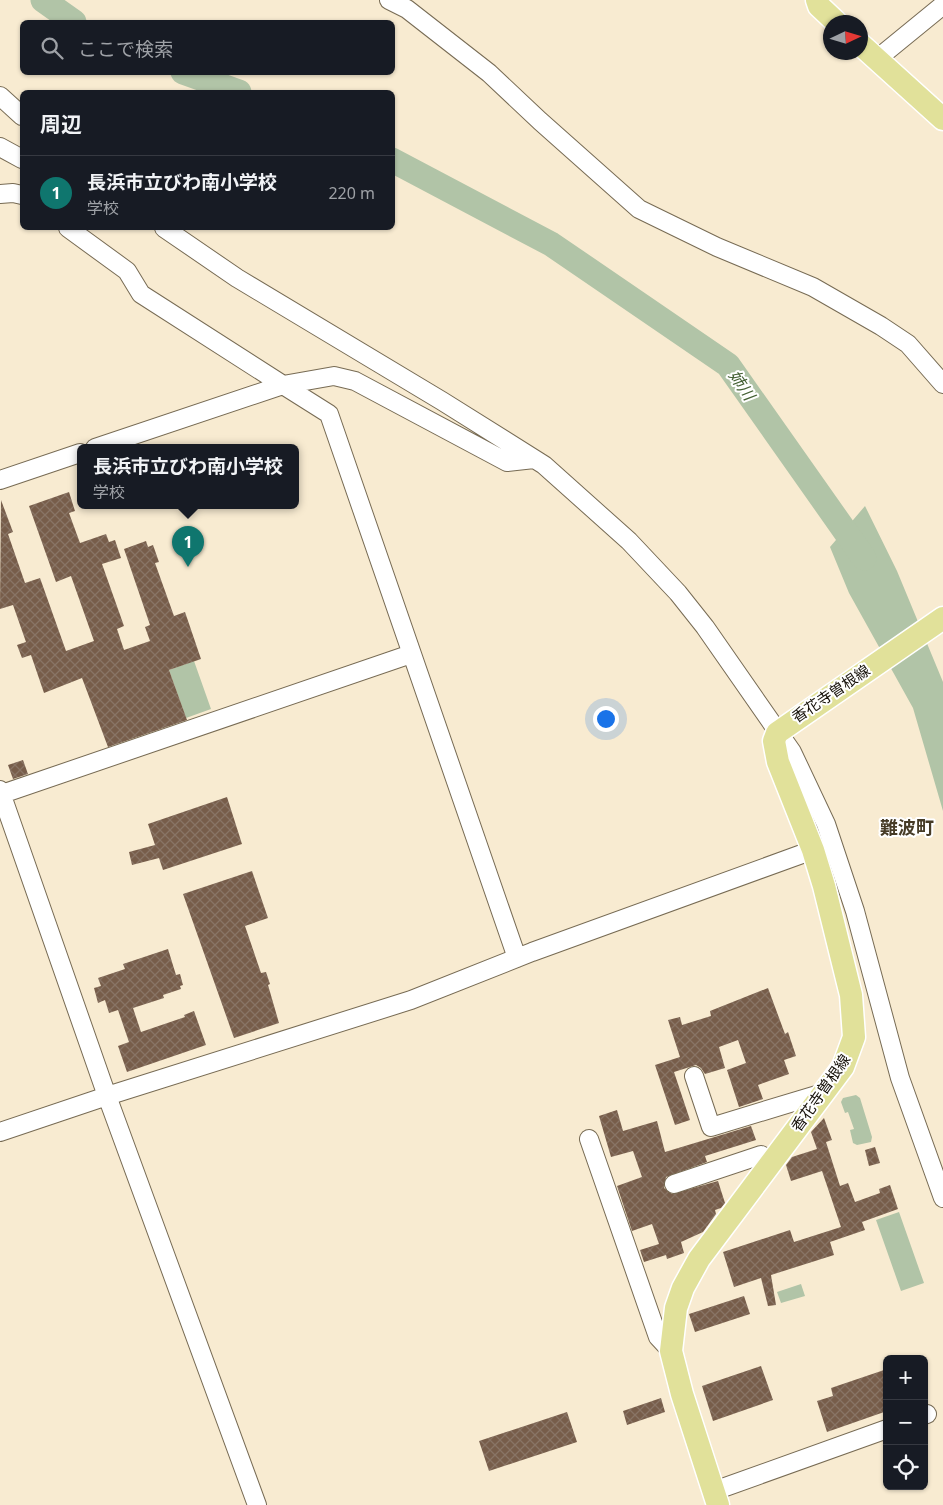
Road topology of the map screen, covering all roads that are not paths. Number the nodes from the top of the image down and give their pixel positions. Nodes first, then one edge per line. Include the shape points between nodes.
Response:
1 (390, 0) edge
2 (817, 0) edge
3 (405, 5) edge
4 (939, 5) edge
5 (829, 15) edge
6 (869, 52) edge
7 (0, 96) edge
8 (20, 114) edge
9 (943, 119) edge
10 (0, 147) edge
11 (20, 158) edge
12 (0, 194) edge
13 (20, 194) edge
14 (71, 230) edge
15 (163, 230) edge
16 (943, 384) edge
17 (283, 385) junction
18 (107, 444) edge
19 (77, 454) edge
20 (534, 459) junction
21 (0, 480) edge
22 (943, 618) edge
23 (411, 654) junction
24 (784, 727) junction
25 (1, 792) edge
26 (813, 850) junction
27 (517, 958) junction
28 (694, 1076) dead end
29 (823, 1093) junction
30 (107, 1096) junction
31 (0, 1132) edge
32 (589, 1139) dead end
33 (772, 1161) junction
34 (674, 1184) dead end
35 (943, 1198) edge
36 (671, 1351) junction
37 (883, 1431) edge
38 (716, 1498) edge
39 (257, 1505) edge

1 - 3 street
2 - 5 main road
3 - 16 street via 489,73 639,209 716,247 813,287 881,326 908,344
4 - 6 street
6 - 9 main road
7 - 8 street
10 - 11 street
12 - 13 street
14 - 17 street via 127,271 141,294
15 - 20 street
17 - 18 street
17 - 20 street via 334,376 355,381 507,462
17 - 23 street via 329,414
19 - 21 street
20 - 24 street via 629,541 678,593
22 - 24 main road, 香花寺曽根線
23 - 25 street
23 - 27 street
24 - 26 main road, 香花寺曽根線 via 774,741 778,762
24 - 35 street via 843,870 900,1078
25 - 30 street
26 - 27 street
26 - 29 main road, 香花寺曽根線 via 851,995 855,1025 848,1057
27 - 30 street via 411,1000
28 - 29 street via 711,1127
29 - 33 main road, 香花寺曽根線
30 - 31 street
30 - 39 street
32 - 36 street via 658,1337
33 - 34 street via 760,1155
33 - 36 main road, 香花寺曽根線 via 698,1260 683,1288 676,1308
36 - 38 main road, 香花寺曽根線
37 - 38 street

